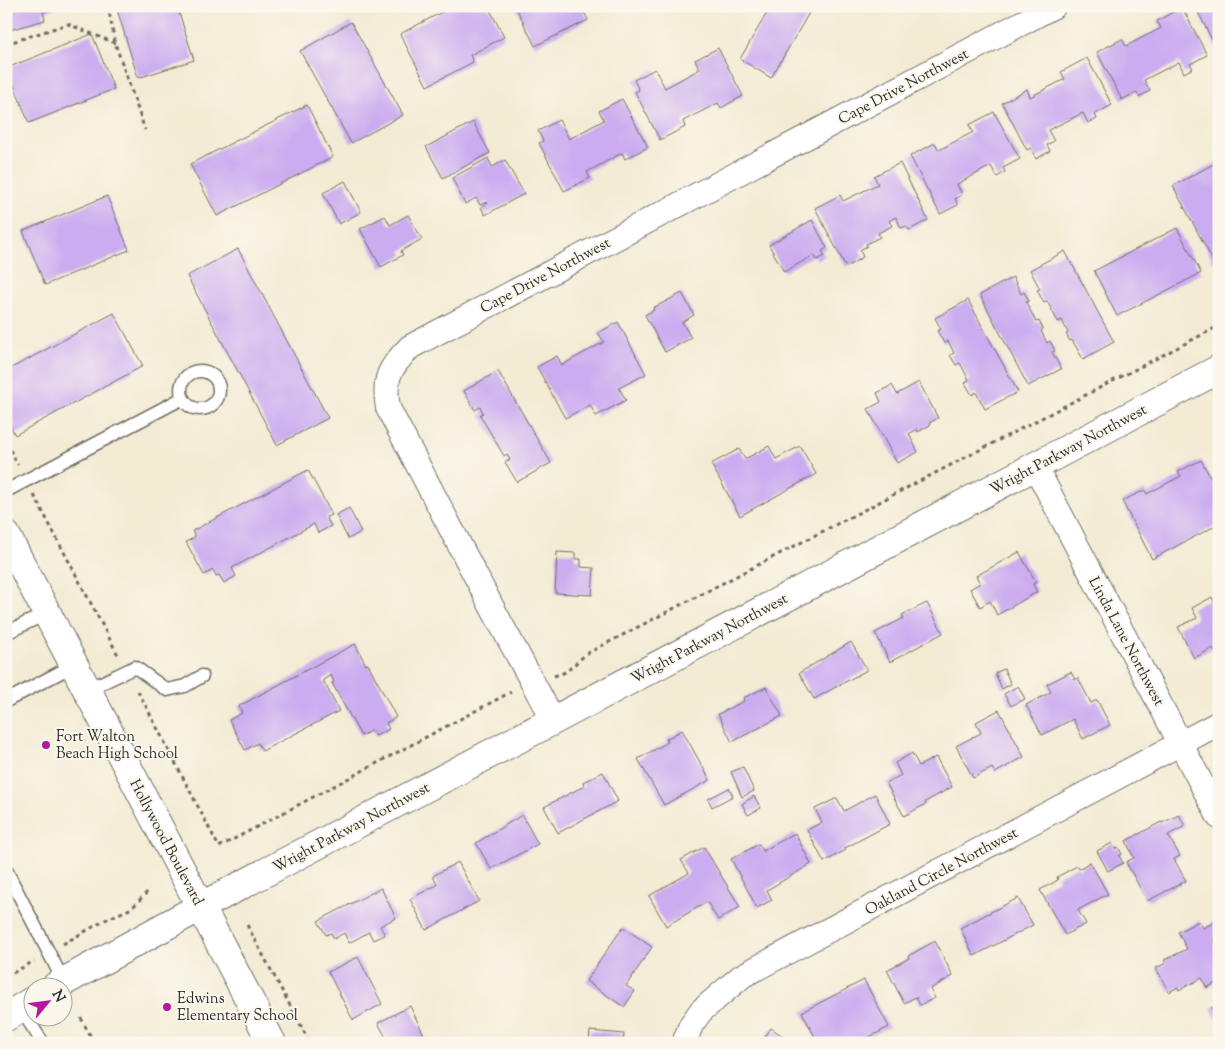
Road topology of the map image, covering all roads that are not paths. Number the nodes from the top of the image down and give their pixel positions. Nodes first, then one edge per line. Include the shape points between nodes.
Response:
1 (1054, 6) edge
2 (1219, 369) edge
3 (183, 398) dead end
4 (1035, 466) junction
5 (6, 491) edge
6 (6, 535) edge
7 (47, 613) junction
8 (6, 632) edge
9 (74, 665) junction
10 (202, 676) dead end
11 (87, 690) junction
12 (6, 701) edge
13 (553, 720) junction
14 (1219, 723) edge
15 (1181, 744) junction
16 (1219, 817) edge
17 (6, 870) edge
18 (200, 907) junction
19 (57, 976) edge
20 (72, 977) edge
21 (20, 1009) edge
22 (43, 1043) edge
23 (272, 1043) edge
24 (684, 1043) edge

1 - 13 street, Cape Drive Northwest via 410,347 395,362 386,392 388,408
2 - 4 street, Wright Parkway Northwest
3 - 5 lane
4 - 13 street, Wright Parkway Northwest
4 - 15 street, Linda Lane Northwest
6 - 7 street, Hollywood Boulevard
7 - 8 lane
7 - 9 street, Hollywood Boulevard
9 - 11 street, Hollywood Boulevard
9 - 12 lane
10 - 11 lane via 185,686 167,690 135,667
11 - 18 street, Hollywood Boulevard
13 - 18 street, Wright Parkway Northwest
14 - 15 street, Oakland Circle Northwest
15 - 16 street, Linda Lane Northwest
15 - 24 street, Oakland Circle Northwest via 742,976 701,1011
17 - 19 lane via 49,952
18 - 20 street, Wright Parkway Northwest
18 - 23 street, Hollywood Boulevard
21 - 22 lane

